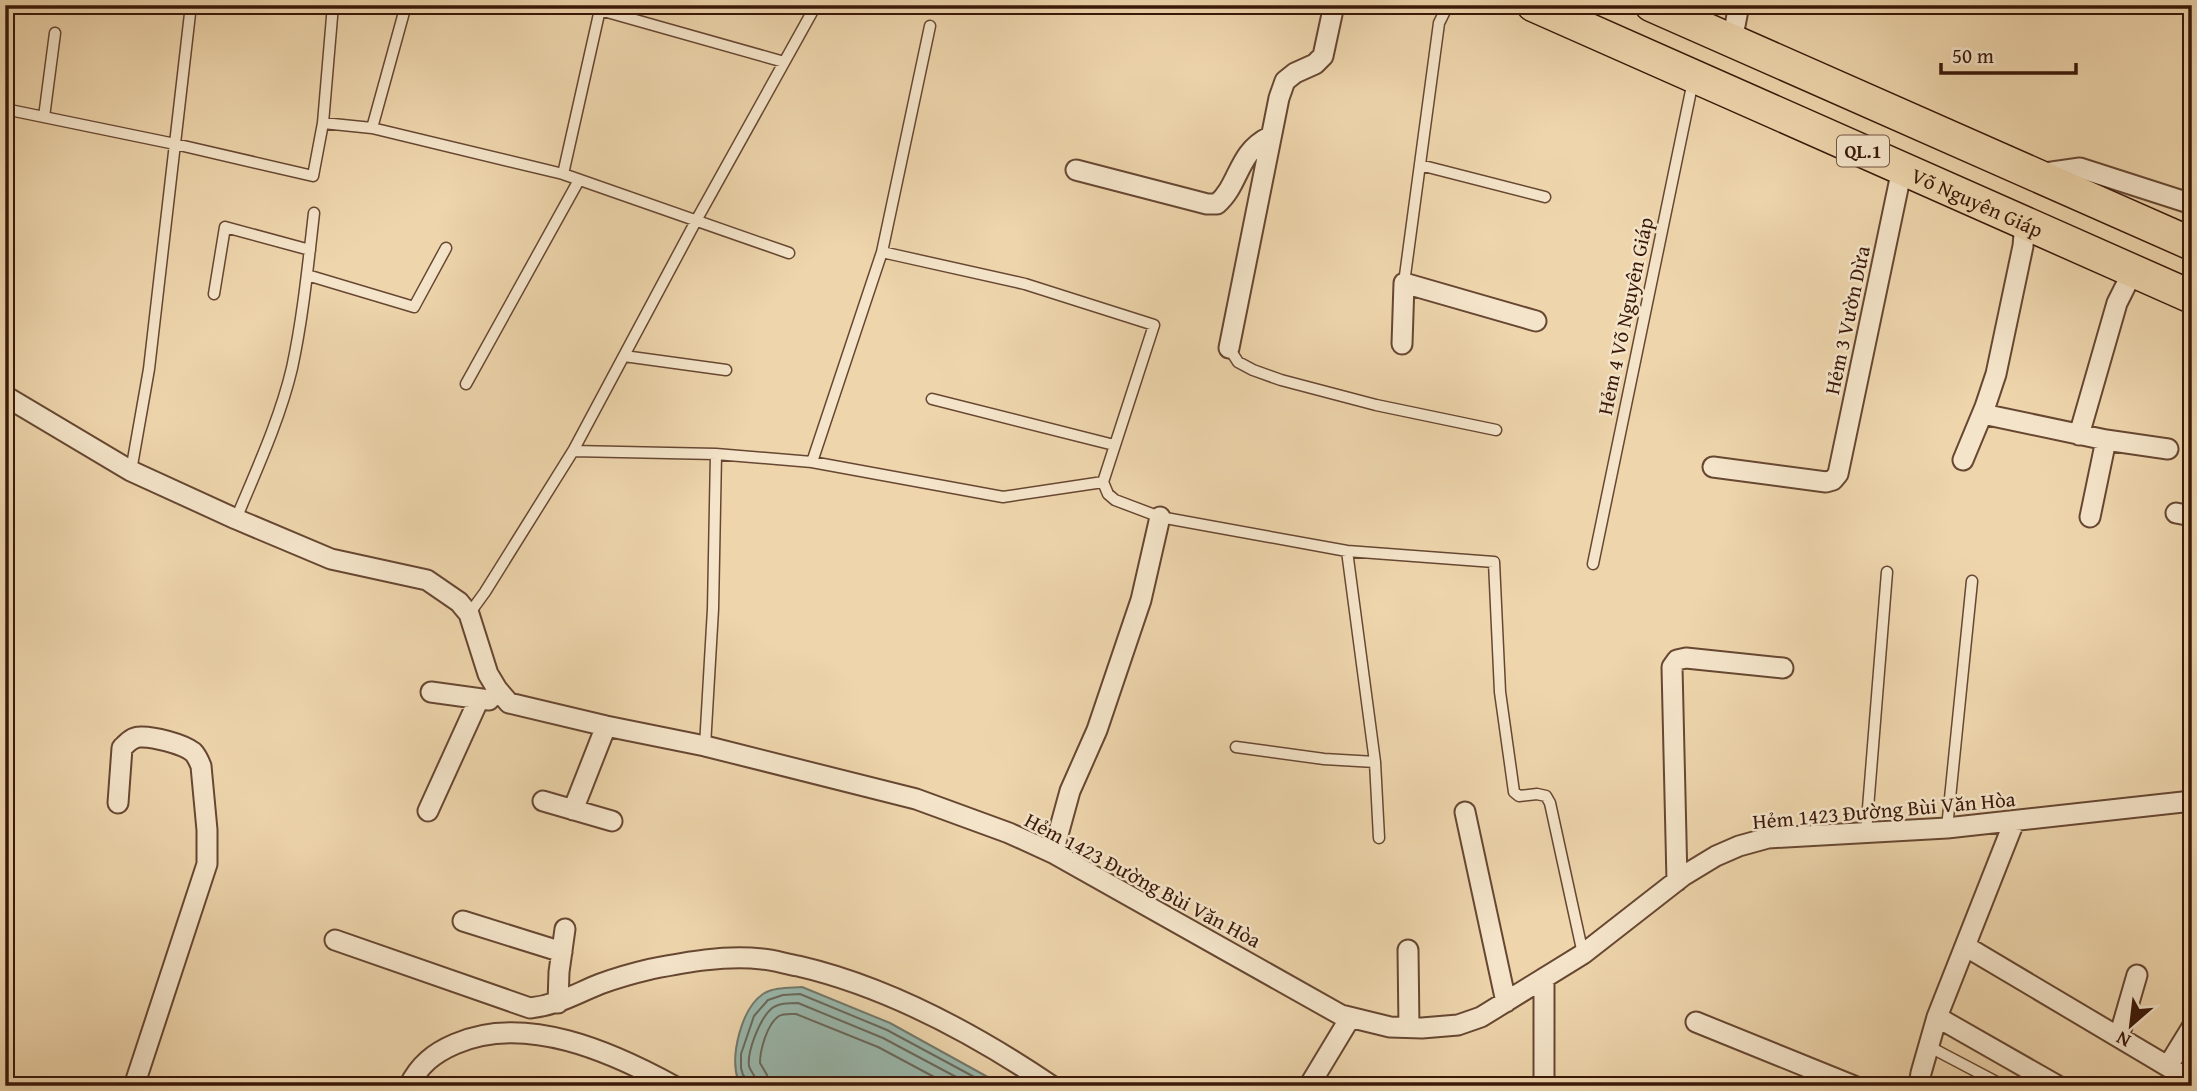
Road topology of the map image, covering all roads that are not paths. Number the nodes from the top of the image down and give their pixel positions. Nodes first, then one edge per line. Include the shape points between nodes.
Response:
1 (191, 5) edge
2 (333, 5) edge
3 (406, 5) edge
4 (817, 5) edge
5 (1334, 5) edge
6 (1448, 5) edge
7 (1534, 5) edge
8 (1651, 5) edge
9 (1739, 5) edge
10 (600, 8) edge
11 (930, 26) dead end
12 (55, 33) dead end
13 (1732, 41) junction
14 (784, 62) junction
15 (1694, 76) junction
16 (5, 109) edge
17 (44, 117) junction
18 (323, 123) junction
19 (372, 128) junction
20 (1269, 137) junction
21 (175, 144) junction
22 (1420, 165) junction
23 (1902, 169) junction
24 (1076, 170) dead end
25 (563, 174) junction
26 (2034, 174) junction
27 (579, 180) junction
28 (1545, 197) dead end
29 (2192, 204) edge
30 (314, 213) dead end
31 (697, 219) junction
32 (2025, 223) junction
33 (2192, 244) edge
34 (446, 248) dead end
35 (310, 250) junction
36 (882, 252) junction
37 (789, 253) dead end
38 (2133, 271) junction
39 (307, 275) junction
40 (1404, 283) junction
41 (214, 294) dead end
42 (2192, 297) edge
43 (1536, 321) dead end
44 (1402, 344) dead end
45 (1229, 348) joint
46 (624, 356) junction
47 (726, 370) dead end
48 (466, 384) dead end
49 (5, 396) edge
50 (932, 399) dead end
51 (1983, 414) junction
52 (1496, 430) dead end
53 (2080, 435) junction
54 (2106, 440) junction
55 (1114, 445) junction
56 (2168, 449) dead end
57 (573, 451) junction
58 (716, 454) junction
59 (1964, 460) dead end
60 (812, 462) junction
61 (1713, 467) dead end
62 (131, 471) junction
63 (1103, 482) junction
64 (1160, 517) junction
65 (2090, 517) dead end
66 (236, 519) junction
67 (1347, 551) junction
68 (1593, 564) dead end
69 (1886, 572) dead end
70 (1972, 581) dead end
71 (469, 614) junction
72 (1783, 668) dead end
73 (431, 692) dead end
74 (479, 699) junction
75 (509, 703) junction
76 (606, 726) junction
77 (705, 746) junction
78 (1236, 747) dead end
79 (1376, 762) junction
80 (543, 801) dead end
81 (2192, 801) edge
82 (118, 803) dead end
83 (573, 810) junction
84 (428, 811) dead end
85 (1465, 812) dead end
86 (612, 821) dead end
87 (2014, 822) junction
88 (1947, 828) junction
89 (1866, 833) junction
90 (1379, 838) dead end
91 (1052, 853) junction
92 (1677, 881) junction
93 (463, 921) dead end
94 (565, 929) dead end
95 (335, 940) dead end
96 (1965, 946) junction
97 (1408, 950) dead end
98 (562, 952) junction
99 (1583, 954) junction
100 (2137, 975) dead end
101 (1544, 978) junction
102 (1506, 1002) junction
103 (558, 1003) junction
104 (1937, 1017) junction
105 (1349, 1018) junction
106 (1696, 1022) dead end
107 (1409, 1027) junction
108 (2192, 1027) edge
109 (2119, 1037) junction
110 (1928, 1046) junction
111 (2168, 1066) junction
112 (2189, 1079) dead end
113 (134, 1086) edge
114 (409, 1086) edge
115 (674, 1086) edge
116 (1052, 1086) edge
117 (1308, 1086) edge
118 (1544, 1086) edge
119 (1854, 1086) edge
120 (1919, 1086) edge
121 (2004, 1086) edge
122 (2058, 1086) edge

1 - 21 lane
2 - 18 lane
3 - 19 lane
4 - 14 lane
5 - 20 street via 1323,56 1284,81
6 - 22 lane via 1439,23
7 - 15 highway, Võ Nguyên Giáp / QL.1
8 - 13 highway, QL.1
9 - 13 street
10 - 14 lane
10 - 25 lane
11 - 36 lane
12 - 17 lane
13 - 26 highway, QL.1
14 - 31 lane
15 - 23 highway, Võ Nguyên Giáp / QL.1
15 - 68 lane, Hẻm 4 Võ Nguyên Giáp
16 - 17 lane
17 - 21 lane
18 - 19 lane
18 - 21 lane via 313,176
19 - 25 lane
20 - 24 street via 1249,152 1217,204
20 - 45 street
21 - 62 lane via 149,369
22 - 28 lane
22 - 40 lane
23 - 32 highway, Võ Nguyên Giáp / QL.1
23 - 61 street, Hẻm 3 Vườn Dừa via 1838,474 1826,482
25 - 27 lane
26 - 29 street via 2080,168
26 - 33 highway, QL.1
27 - 31 lane
27 - 48 lane
30 - 35 lane
31 - 37 lane
31 - 46 lane
32 - 38 highway, Võ Nguyên Giáp / QL.1
32 - 51 street via 1996,374
34 - 39 lane via 414,307
35 - 39 lane
35 - 41 lane via 225,227
36 - 55 lane via 1026,284 1154,325
36 - 60 lane
38 - 42 highway, Võ Nguyên Giáp / QL.1
38 - 53 street via 2117,303
39 - 66 lane via 289,378
40 - 43 street
40 - 44 street
45 - 52 lane via 1238,362 1282,380
46 - 47 lane
46 - 57 lane
49 - 62 street
50 - 55 lane
51 - 53 street
51 - 59 street
53 - 54 street
54 - 56 street
54 - 65 street
55 - 63 lane
57 - 58 lane
57 - 71 lane
58 - 60 lane
58 - 77 lane
60 - 63 lane via 1003,497
62 - 66 street
63 - 64 lane via 1115,500
64 - 67 lane
64 - 91 street via 1141,600 1097,730 1070,791
66 - 71 street via 331,559 427,580
67 - 79 lane
67 - 99 lane via 1494,562 1500,692 1514,792 1546,796 1550,803
69 - 89 lane
70 - 88 lane
71 - 75 street via 488,674
72 - 92 street via 1686,659 1677,660 1672,667
73 - 74 street, Hẻm 1423 Đường Bùi Văn Hòa
74 - 75 street, Hẻm 1423 Đường Bùi Văn Hòa
74 - 84 street
75 - 76 street, Hẻm 1423 Đường Bùi Văn Hòa
76 - 77 street, Hẻm 1423 Đường Bùi Văn Hòa
76 - 83 street
77 - 91 street, Hẻm 1423 Đường Bùi Văn Hòa via 916,799
78 - 79 lane
79 - 90 lane
80 - 83 street
81 - 87 street, Hẻm 1423 Đường Bùi Văn Hòa
82 - 113 street via 122,748 130,740 138,736 170,742 198,759 207,864
83 - 86 street
85 - 102 street
87 - 88 street, Hẻm 1423 Đường Bùi Văn Hòa
87 - 96 street
88 - 89 street, Hẻm 1423 Đường Bùi Văn Hòa
89 - 92 street, Hẻm 1423 Đường Bùi Văn Hòa via 1768,838 1716,856
91 - 105 street, Hẻm 1423 Đường Bùi Văn Hòa
92 - 99 street, Hẻm 1423 Đường Bùi Văn Hòa
93 - 98 street
94 - 98 street
95 - 103 street via 530,1008
96 - 104 street
96 - 109 street
97 - 107 street
98 - 103 street
99 - 101 street, Hẻm 1423 Đường Bùi Văn Hòa
100 - 109 street
101 - 102 street, Hẻm 1423 Đường Bùi Văn Hòa
101 - 118 street
102 - 107 street, Hẻm 1423 Đường Bùi Văn Hòa via 1458,1025
103 - 116 street via 647,970 710,959 763,959 838,975 928,1013
104 - 110 street
104 - 122 street
105 - 107 street, Hẻm 1423 Đường Bùi Văn Hòa
105 - 117 street
106 - 119 street
108 - 111 street
109 - 111 street
110 - 120 street
110 - 121 lane
111 - 112 street
114 - 115 street via 417,1070 439,1051 472,1036 503,1031 590,1048

